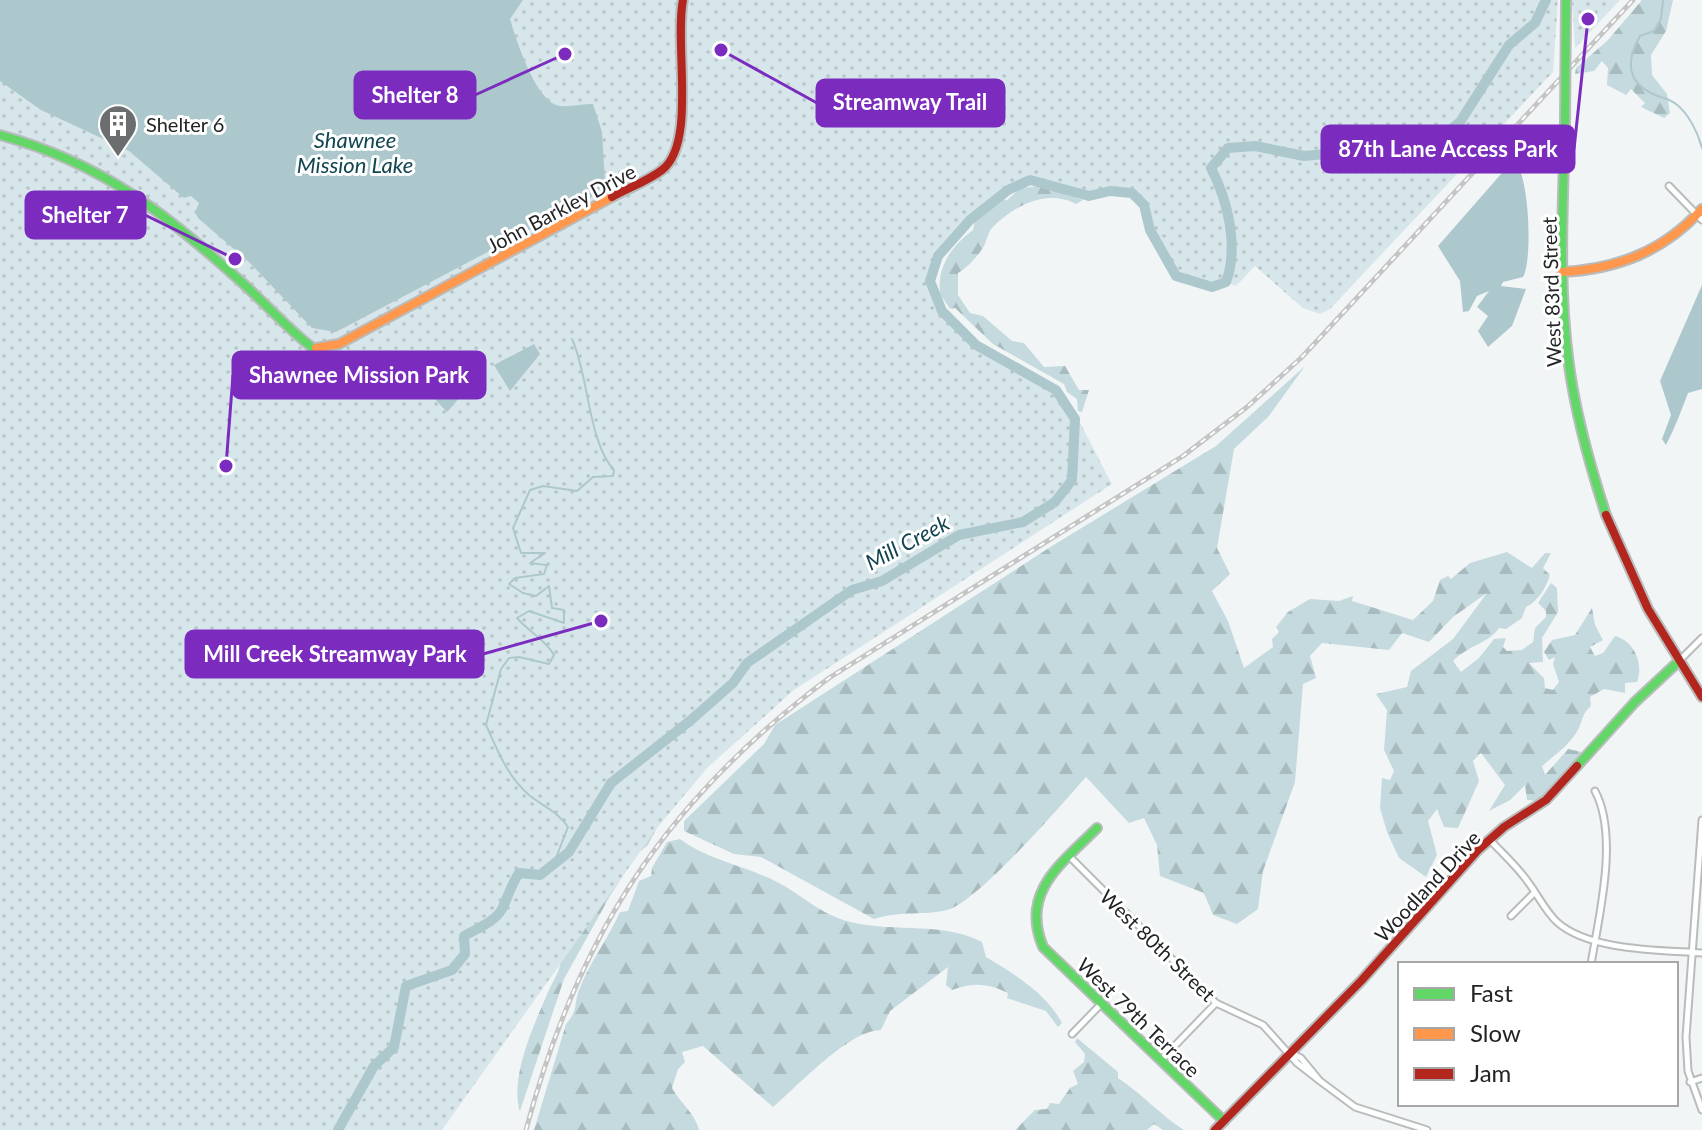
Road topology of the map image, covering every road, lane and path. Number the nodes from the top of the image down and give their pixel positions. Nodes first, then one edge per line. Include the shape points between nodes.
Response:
1 (683, 0) edge
2 (1566, 0) edge
3 (0, 135) edge
4 (1669, 186) dead end
5 (1700, 215) edge
6 (1562, 272) junction
7 (316, 348) junction
8 (336, 364) dead end
9 (1702, 638) edge
10 (1678, 662) junction
11 (1702, 697) edge
12 (1595, 791) dead end
13 (1702, 820) edge
14 (1097, 828) dead end
15 (1490, 840) junction
16 (1070, 857) junction
17 (1699, 874) edge
18 (1535, 892) junction
19 (1511, 916) dead end
20 (1595, 940) junction
21 (1693, 952) junction
22 (1702, 953) edge
23 (1591, 962) edge
24 (1102, 1003) junction
25 (1216, 1003) junction
26 (1072, 1034) dead end
27 (1291, 1053) junction
28 (1161, 1060) junction
29 (1702, 1078) edge
30 (1690, 1082) junction
31 (1699, 1098) edge
32 (1702, 1110) edge
33 (1224, 1121) junction
34 (1215, 1130) edge
35 (1427, 1130) edge

1 - 7 street, John Barkley Drive via 678,32 684,124 664,169 339,344
2 - 6 street, West 83rd Street, bridge
3 - 7 street via 72,157 131,189 163,211
4 - 5 street
5 - 6 street via 1665,244 1634,260
6 - 10 street, West 83rd Street via 1571,382 1594,479 1634,582
7 - 8 street
9 - 10 street, Woodland Drive
10 - 11 street, West 83rd Street
10 - 15 street, Woodland Drive via 1546,800
12 - 20 street via 1606,827
13 - 17 street
14 - 16 street
15 - 18 street
15 - 27 street, Woodland Drive
16 - 24 street, West 79th Terrace via 1041,887 1032,917 1035,934
16 - 25 street, West 80th Street
17 - 21 street
18 - 19 street
18 - 20 street via 1563,927
20 - 21 street
20 - 23 street
21 - 22 street
21 - 30 street via 1686,1037
24 - 26 street
24 - 28 street, West 79th Terrace
25 - 27 street, West 80th Street via 1254,1019
25 - 28 street
27 - 33 street, Woodland Drive
27 - 35 street, West 80th Street via 1355,1107
28 - 33 street, West 79th Terrace
29 - 30 street
30 - 31 street
31 - 32 street
33 - 34 street, Woodland Drive

